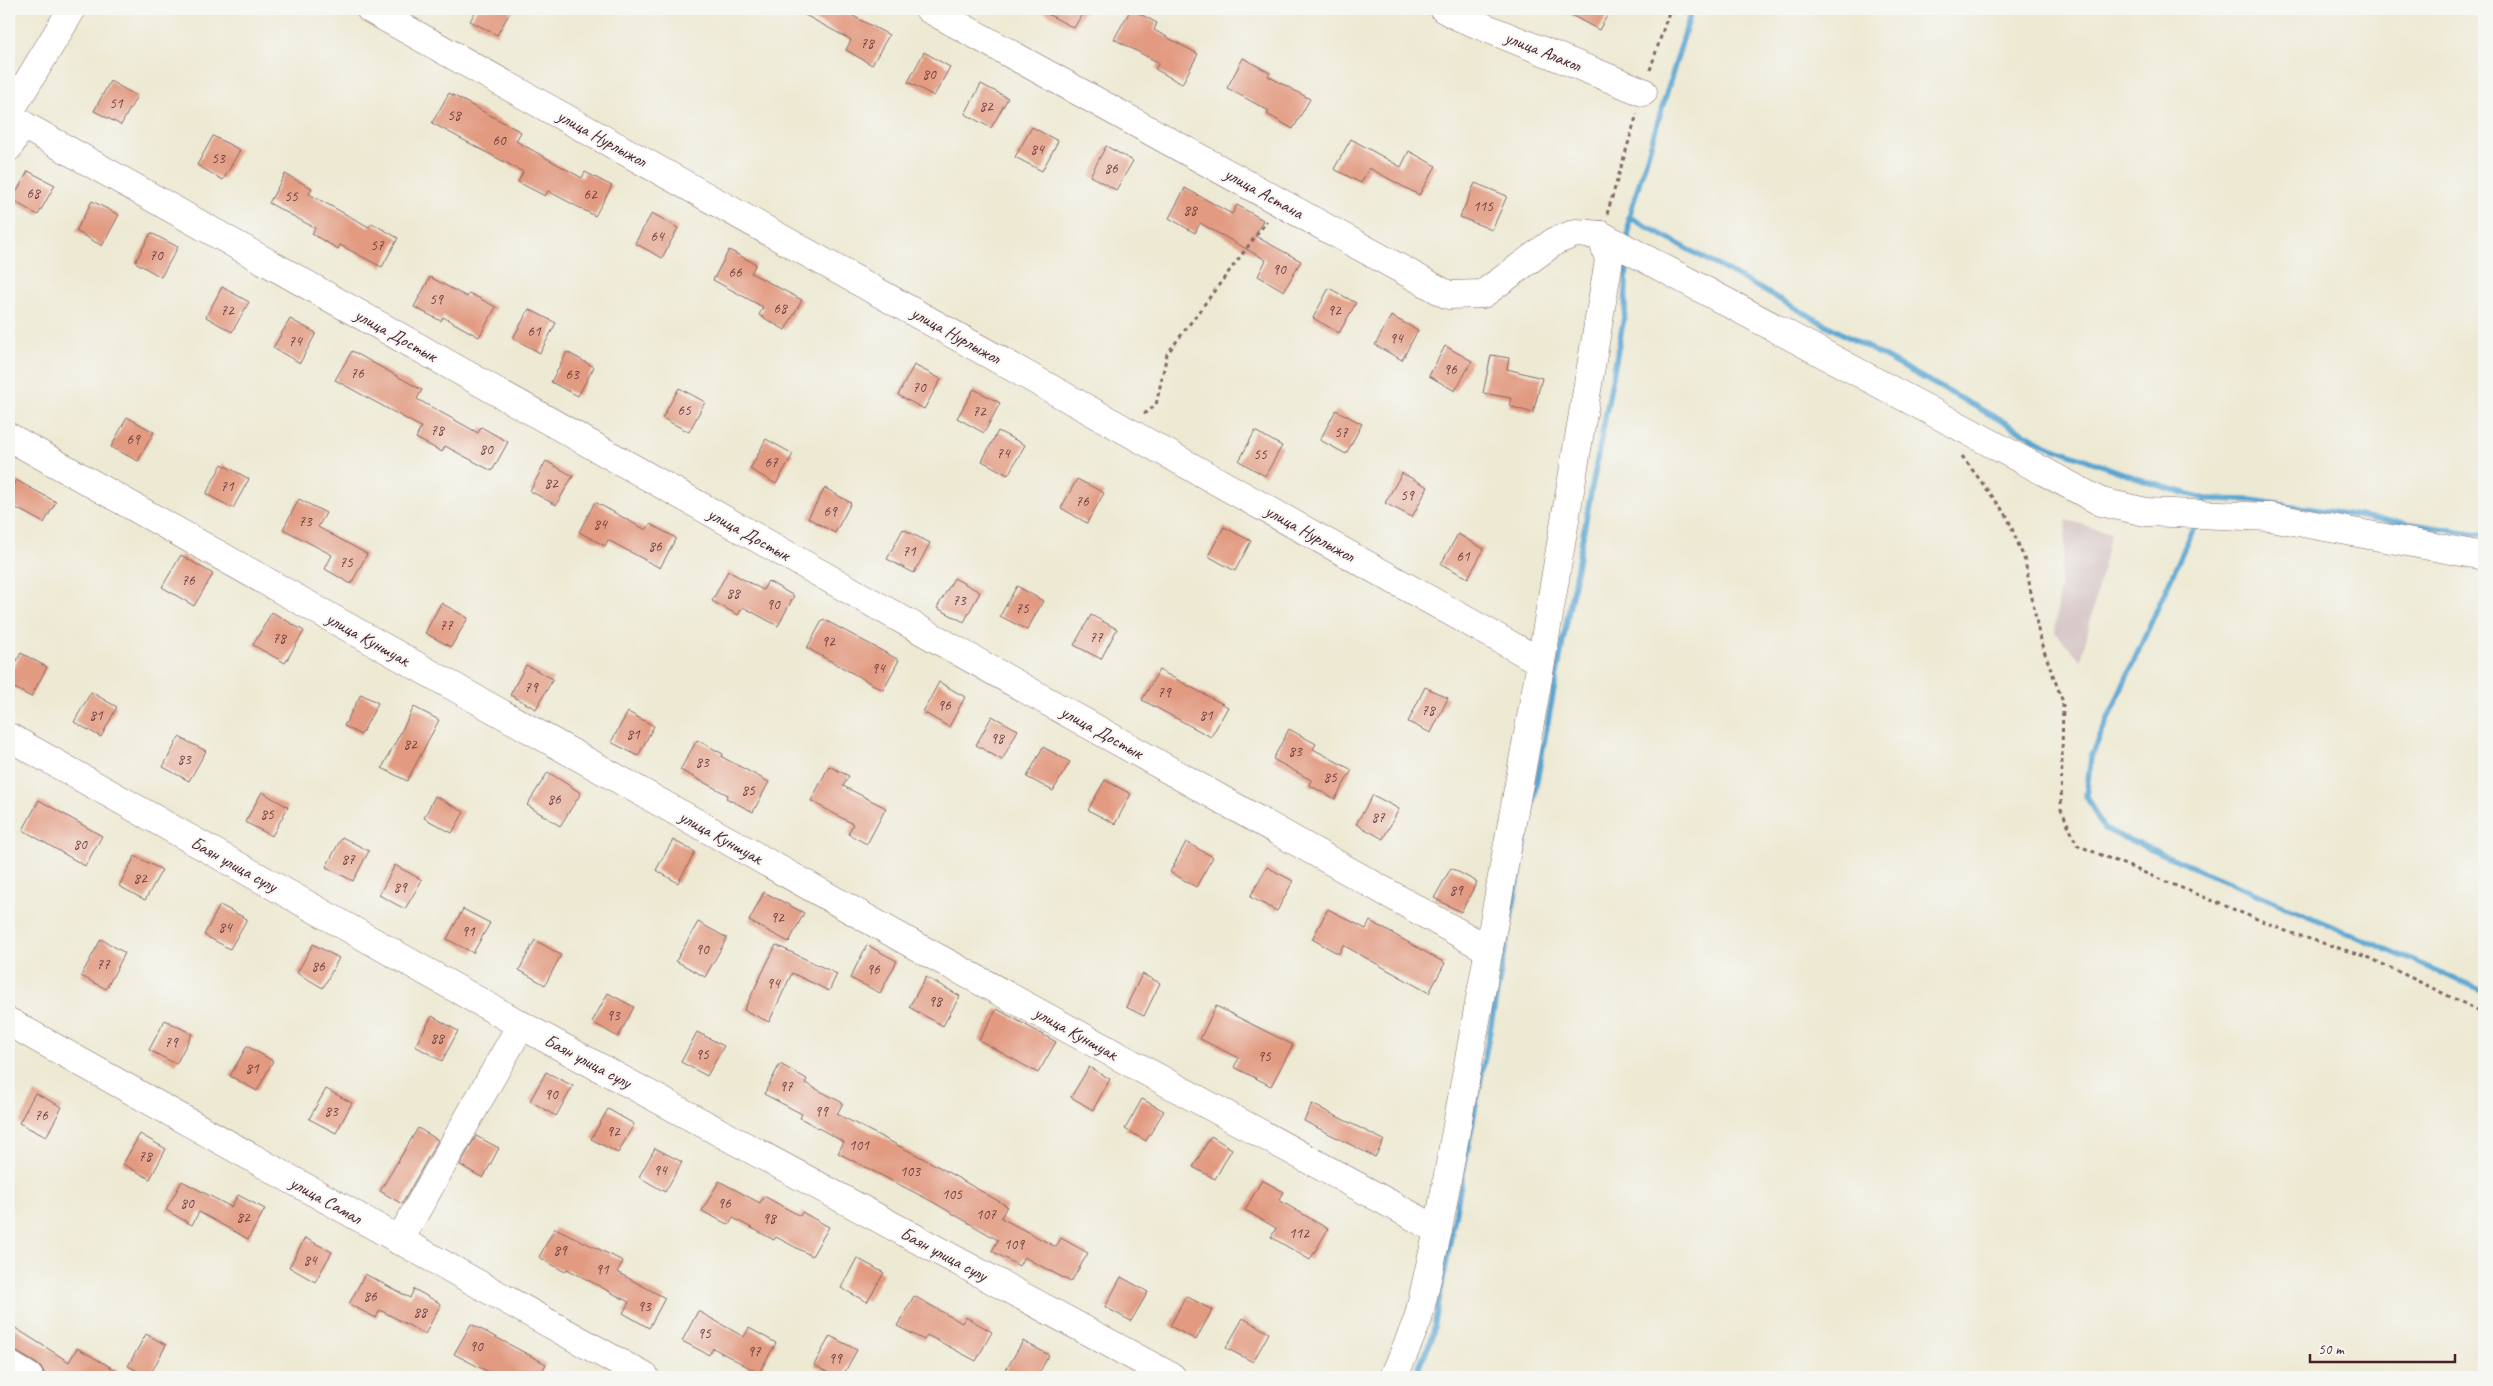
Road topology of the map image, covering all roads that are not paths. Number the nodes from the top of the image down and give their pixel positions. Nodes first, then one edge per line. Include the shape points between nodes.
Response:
1 (72, 9) edge
2 (370, 9) edge
3 (929, 9) edge
4 (1444, 9) edge
5 (1643, 92) road end
6 (12, 125) edge
7 (1601, 235) junction
8 (9, 437) edge
9 (2484, 556) edge
10 (1541, 662) junction
11 (9, 737) edge
12 (1489, 950) junction
13 (9, 1022) edge
14 (521, 1025) junction
15 (1438, 1230) junction
16 (399, 1241) junction
17 (9, 1366) edge
18 (29, 1377) edge
19 (645, 1377) edge
20 (1172, 1377) edge
21 (1394, 1377) edge

1 - 6 street
2 - 10 street, улица Нурлыжол
3 - 7 street, улица Астана via 1448,295 1482,294 1555,241 1576,233
4 - 5 street, улица Алакол
6 - 12 street, улица Достык
7 - 9 street via 2101,502 2146,512 2270,517
7 - 10 street via 1609,260
8 - 15 street, улица Куншуак via 914,945
10 - 12 street
11 - 14 street, Баян улица сулу
12 - 15 street
13 - 16 street, улица Самал
14 - 16 street
14 - 20 street, Баян улица сулу
15 - 21 street via 1418,1319
16 - 19 street, улица Самал
17 - 18 street

